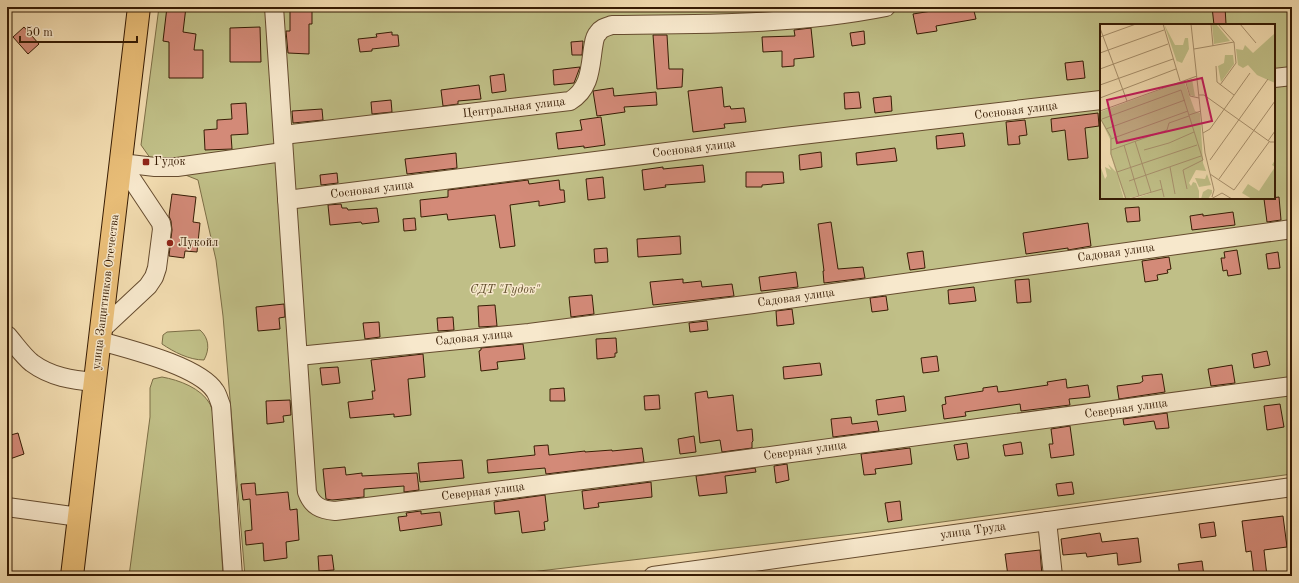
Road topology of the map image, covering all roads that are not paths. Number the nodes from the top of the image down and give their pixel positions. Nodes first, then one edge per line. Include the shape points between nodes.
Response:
1 (139, 7) edge
2 (274, 7) edge
3 (886, 7) edge
4 (1292, 76) edge
5 (1275, 78) edge
6 (1100, 100) edge
7 (283, 144) junction
8 (121, 163) junction
9 (287, 200) junction
10 (1292, 229) edge
11 (7, 335) edge
12 (100, 336) junction
13 (298, 356) junction
14 (95, 382) junction
15 (1292, 386) edge
16 (1292, 487) edge
17 (7, 507) edge
18 (79, 517) junction
19 (1046, 521) junction
20 (72, 576) edge
21 (233, 576) edge
22 (653, 576) edge
23 (1054, 576) edge

1 - 8 main road, улица Защитников Отечества
2 - 7 street
3 - 7 street, Центральная улица via 796,20 612,25 598,32 587,83 570,101
4 - 5 street
6 - 9 street, Сосновая улица
7 - 8 street via 177,166 155,167
7 - 9 street
8 - 12 main road, улица Защитников Отечества
8 - 12 street via 161,223 162,229 154,277
9 - 13 street
10 - 13 street, Садовая улица via 529,333
11 - 14 street via 32,363 51,374 67,379
12 - 14 main road, улица Защитников Отечества
12 - 21 street via 178,366 201,378 215,391 220,406
13 - 15 street, Северная улица via 307,492 310,500 317,506 335,511 718,463
14 - 18 main road, улица Защитников Отечества
16 - 19 street, улица Труда
17 - 18 street
18 - 20 main road, улица Защитников Отечества
19 - 22 street, улица Труда
19 - 23 street

